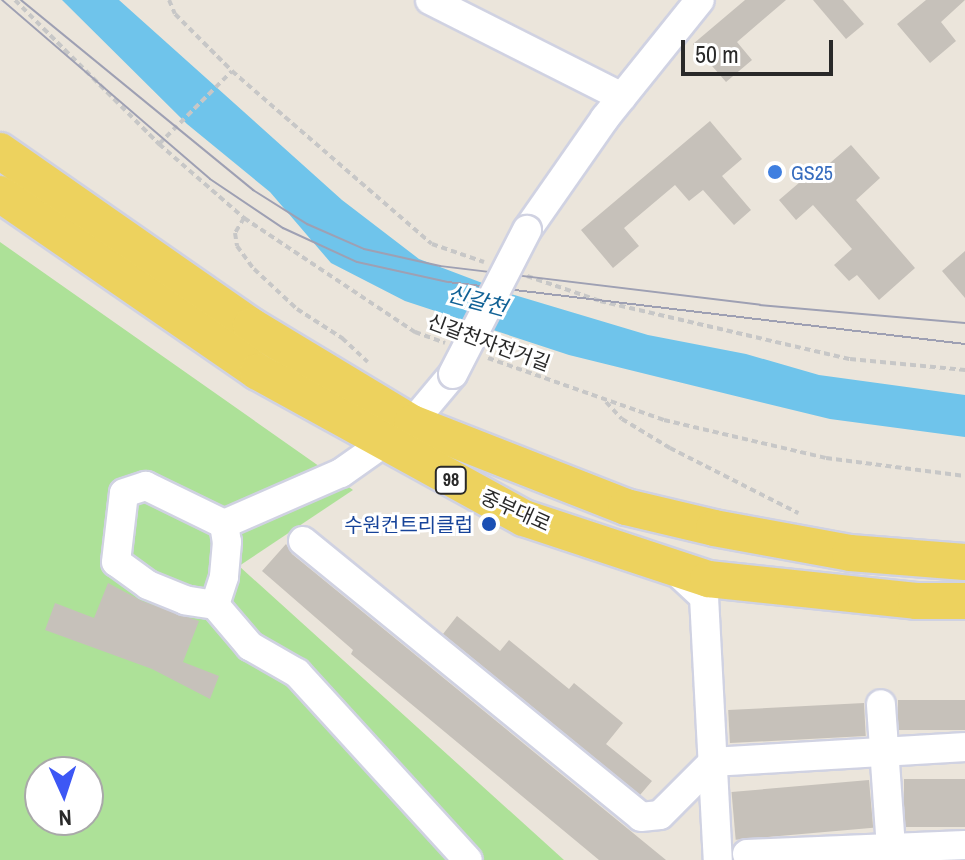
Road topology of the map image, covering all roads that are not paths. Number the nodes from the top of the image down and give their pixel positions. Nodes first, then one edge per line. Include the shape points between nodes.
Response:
1 (430, 0) edge
2 (676, 0) edge
3 (700, 0) edge
4 (613, 93) junction
5 (0, 151) edge
6 (0, 194) edge
7 (412, 423) junction
8 (382, 443) junction
9 (224, 524) junction
10 (303, 541) dead end
11 (965, 562) edge
12 (672, 567) junction
13 (752, 583) junction
14 (704, 597) junction
15 (965, 601) edge
16 (215, 605) junction
17 (881, 704) dead end
18 (965, 747) edge
19 (884, 752) junction
20 (713, 762) junction
21 (965, 845) edge
22 (891, 848) junction
23 (747, 854) dead end
24 (847, 855) edge
25 (468, 860) edge
26 (718, 860) edge

1 - 4 street
2 - 4 street
3 - 4 street
4 - 7 street, bridge via 586,113 456,361
5 - 7 main road, 98 via 251,326
6 - 8 main road, 중부대로 / 98 via 258,372
7 - 8 street
7 - 11 main road, 98 via 626,507 850,553
8 - 9 street via 341,473
8 - 12 main road, 중부대로 / 98 via 524,518
9 - 16 street via 224,577
9 - 16 street via 146,486 124,493 119,519 116,562 148,585
10 - 20 street via 641,817 660,815
12 - 13 main road, 중부대로 / 98 via 708,579
12 - 14 street
13 - 14 street
13 - 15 main road, 중부대로 / 98 via 916,601
14 - 20 street
16 - 25 street via 250,646 297,673
17 - 19 street
18 - 19 street
19 - 20 street
19 - 22 street
20 - 26 street
21 - 22 street
22 - 24 street
23 - 24 street

